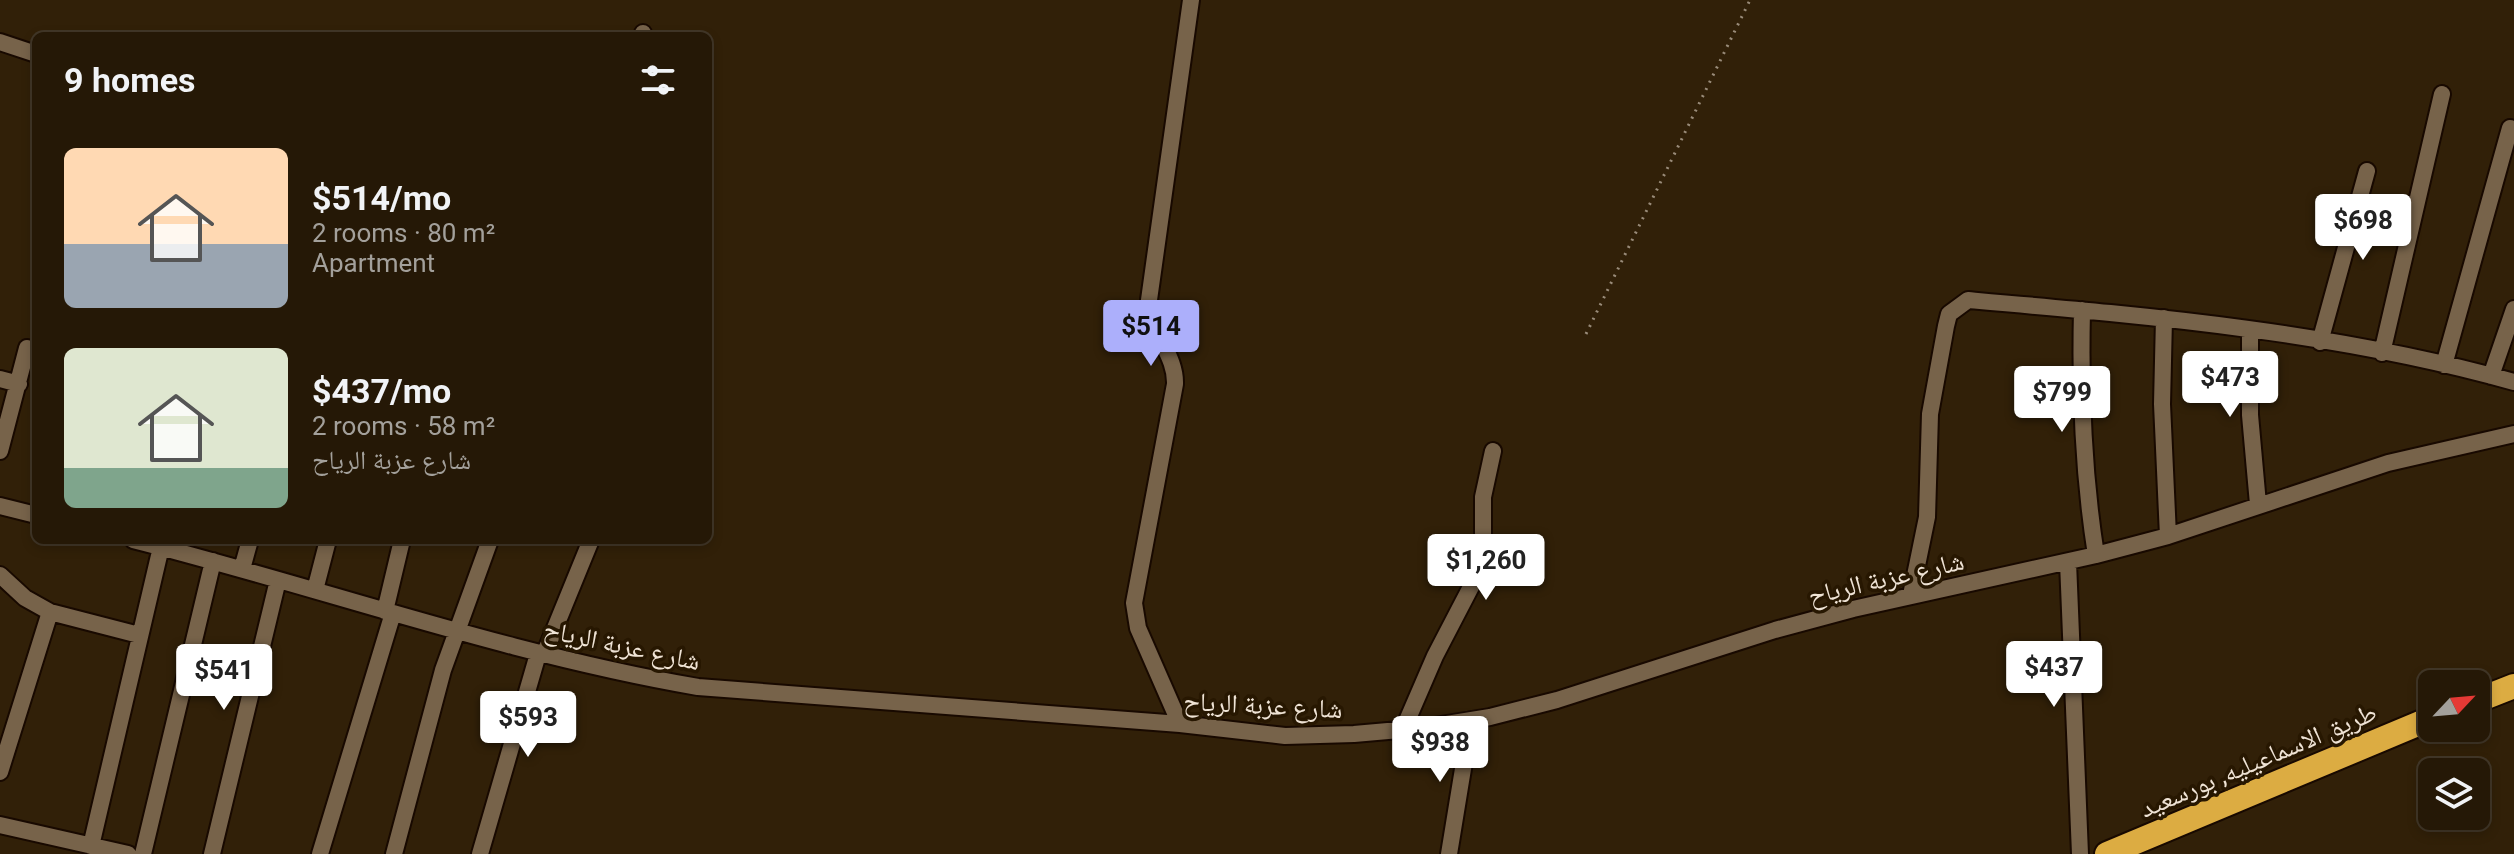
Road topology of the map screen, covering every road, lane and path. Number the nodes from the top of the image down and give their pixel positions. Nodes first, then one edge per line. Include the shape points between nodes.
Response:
1 (1191, 0) edge
2 (1750, 0) edge
3 (0, 42) edge
4 (32, 53) edge
5 (2442, 94) dead end
6 (2510, 128) dead end
7 (2367, 171) dead end
8 (2514, 309) edge
9 (2082, 310) junction
10 (2164, 318) junction
11 (2250, 331) junction
12 (1586, 334) dead end
13 (2320, 342) junction
14 (27, 348) dead end
15 (2382, 353) junction
16 (2444, 365) junction
17 (2491, 376) junction
18 (0, 379) edge
19 (2514, 382) edge
20 (19, 384) junction
21 (5, 418) edge
22 (2514, 434) edge
23 (0, 451) edge
24 (1493, 451) dead end
25 (2258, 504) junction
26 (0, 506) edge
27 (32, 514) edge
28 (2168, 536) junction
29 (249, 544) edge
30 (327, 544) edge
31 (401, 544) edge
32 (489, 544) edge
33 (589, 544) edge
34 (169, 546) edge
35 (2096, 555) junction
36 (213, 561) junction
37 (2068, 562) junction
38 (242, 569) junction
39 (0, 575) edge
40 (278, 580) junction
41 (315, 590) junction
42 (1911, 595) junction
43 (50, 612) junction
44 (389, 612) junction
45 (458, 631) junction
46 (139, 635) junction
47 (541, 654) junction
48 (2514, 686) edge
49 (2514, 694) edge
50 (2490, 695) edge
51 (2490, 698) edge
52 (1471, 720) junction
53 (2418, 723) edge
54 (1180, 724) junction
55 (1403, 730) junction
56 (0, 772) edge
57 (0, 825) edge
58 (91, 846) junction
59 (128, 854) edge
60 (143, 854) edge
61 (212, 854) edge
62 (320, 854) edge
63 (394, 854) edge
64 (480, 854) edge
65 (1449, 854) edge
66 (2080, 854) edge
67 (2107, 854) edge

1 - 54 street via 1149,300 1153,328 1174,368 1175,384 1134,603 1138,628
2 - 12 path
3 - 4 street
5 - 15 street
6 - 16 street
7 - 13 street
8 - 17 street
9 - 10 street
9 - 35 street via 2081,412
9 - 42 street via 1968,300 1949,314 1930,414 1927,517
10 - 11 street
10 - 28 street
11 - 13 street
11 - 25 street
13 - 15 street
14 - 20 street
15 - 16 street
16 - 17 street
17 - 19 street
18 - 20 street
20 - 21 street
21 - 23 street
22 - 25 street, شارع عزبة الرياح via 2388,463
24 - 55 street via 1483,497 1483,552 1474,581
25 - 28 street, شارع عزبة الرياح
26 - 27 street
28 - 35 street, شارع عزبة الرياح
29 - 38 street
30 - 41 street
31 - 44 street
32 - 45 street
33 - 47 street
34 - 36 street, شارع عزبة الرياح
34 - 46 street
35 - 37 street, شارع عزبة الرياح
36 - 38 street, شارع عزبة الرياح
36 - 60 street
37 - 42 street, شارع عزبة الرياح
37 - 66 street
38 - 40 street, شارع عزبة الرياح
39 - 43 street
40 - 41 street, شارع عزبة الرياح
40 - 61 street
41 - 44 street, شارع عزبة الرياح
42 - 52 street, شارع عزبة الرياح via 1775,630 1557,700
43 - 46 street
43 - 56 street
44 - 45 street, شارع عزبة الرياح
44 - 62 street
45 - 47 street, شارع عزبة الرياح
45 - 63 street
46 - 58 street
47 - 54 street, شارع عزبة الرياح via 698,687
47 - 64 street
48 - 50 highway
49 - 51 highway
52 - 55 street, شارع عزبة الرياح
52 - 65 street
53 - 67 highway, طريق الاسماعيليه, بورسعيد
54 - 55 street, شارع عزبة الرياح via 1285,736
57 - 58 street
58 - 59 street

